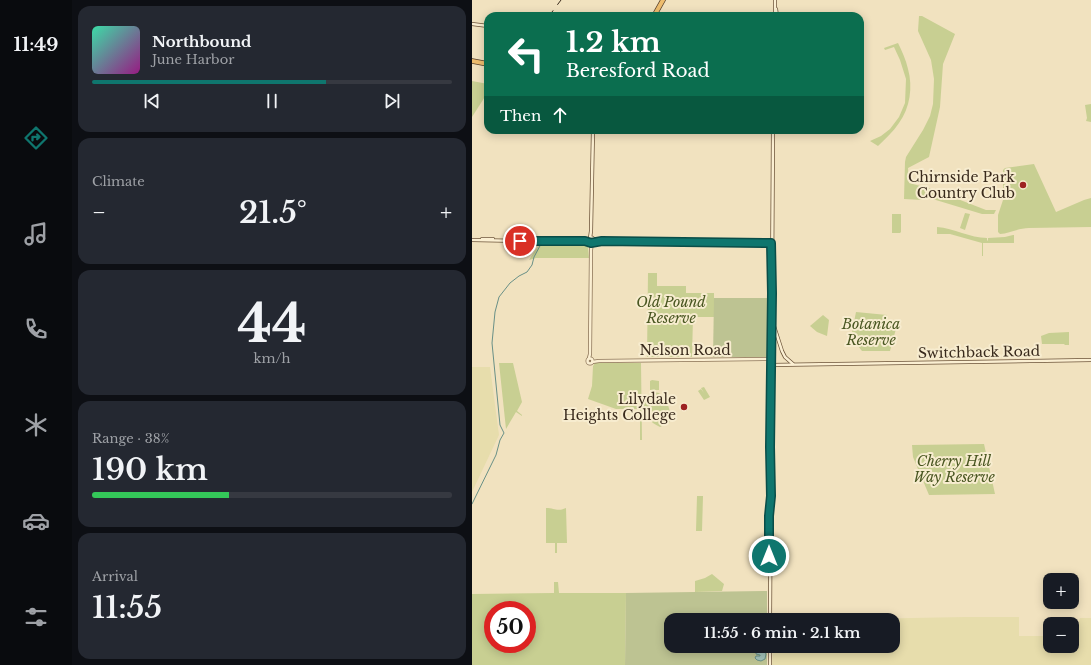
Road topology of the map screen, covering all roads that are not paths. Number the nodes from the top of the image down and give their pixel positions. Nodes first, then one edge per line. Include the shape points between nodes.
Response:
1 (663, 0) edge
2 (776, 0) edge
3 (656, 12) edge
4 (776, 12) edge
5 (472, 24) edge
6 (484, 26) edge
7 (472, 61) edge
8 (484, 63) edge
9 (593, 134) edge
10 (774, 134) edge
11 (472, 239) edge
12 (591, 240) junction
13 (772, 242) junction
14 (772, 319) junction
15 (771, 359) junction
16 (1091, 360) edge
17 (794, 364) junction
18 (771, 365) junction
19 (770, 613) edge
20 (770, 653) edge
21 (770, 665) edge

1 - 3 highway
2 - 4 main road
5 - 6 main road
7 - 8 highway
9 - 12 main road
10 - 13 main road
11 - 12 main road
12 - 13 main road
12 - 15 main road, Nelson Road via 591,360
13 - 14 main road
14 - 15 main road
14 - 17 main road via 782,351
15 - 18 main road
16 - 17 main road, Switchback Road
17 - 18 main road, Switchback Road
18 - 19 main road
20 - 21 main road

